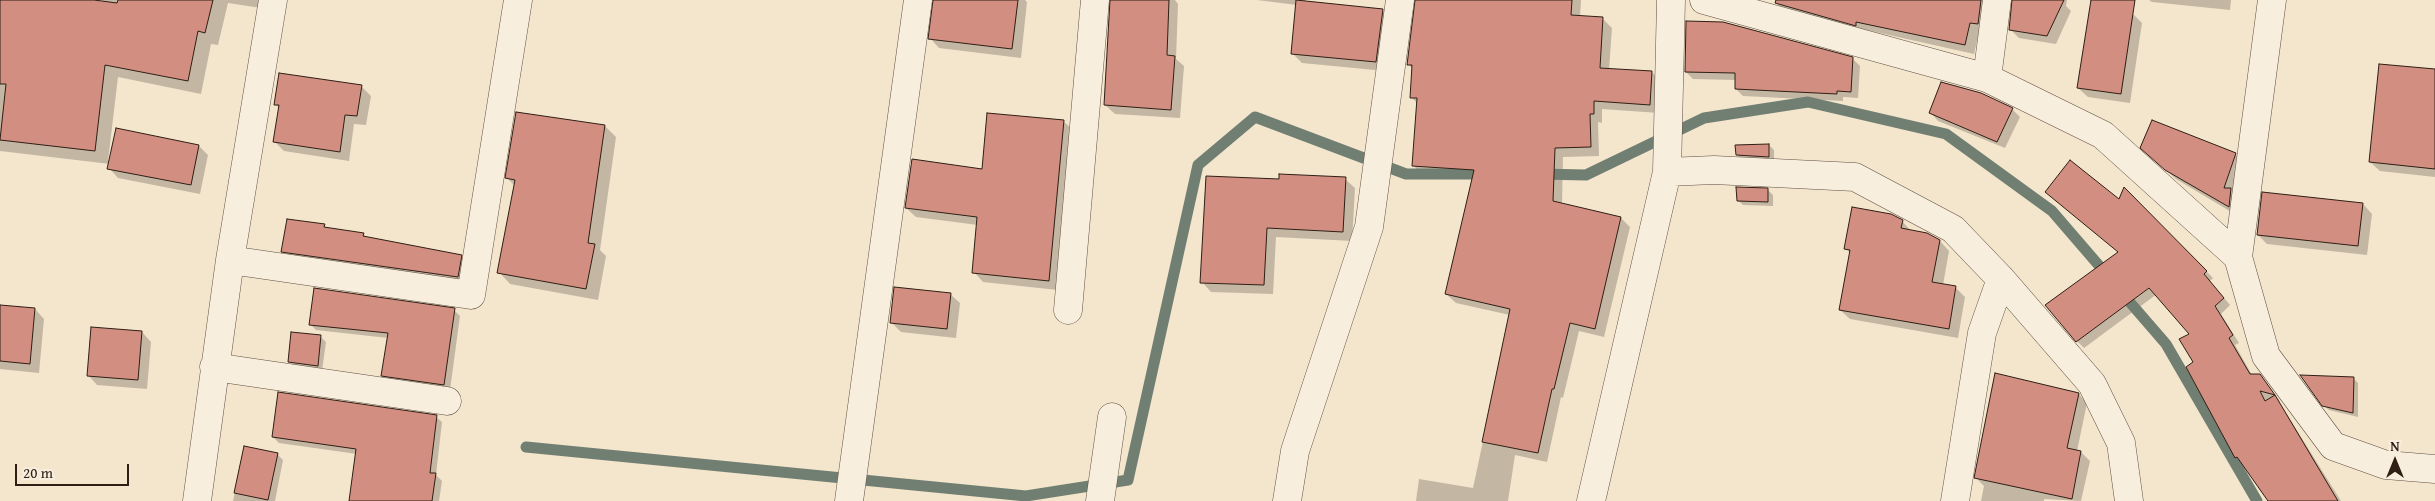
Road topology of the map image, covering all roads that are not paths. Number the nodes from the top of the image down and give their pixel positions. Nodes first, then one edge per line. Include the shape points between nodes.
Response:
1 (273, 0) edge
2 (518, 0) edge
3 (918, 0) edge
4 (1095, 0) edge
5 (1400, 0) edge
6 (1672, 0) edge
7 (1704, 0) edge
8 (1997, 0) edge
9 (2272, 0) edge
10 (1761, 7) edge
11 (1987, 78) junction
12 (1667, 167) junction
13 (2238, 257) junction
14 (230, 260) junction
15 (2001, 279) junction
16 (1068, 310) dead end
17 (214, 367) junction
18 (447, 401) dead end
19 (1112, 417) dead end
20 (2435, 469) edge
21 (204, 500) edge
22 (849, 501) edge
23 (1100, 501) edge
24 (1287, 501) edge
25 (1590, 501) edge
26 (1955, 501) edge
27 (2129, 501) edge

1 - 14 street
2 - 14 street via 471,295
3 - 22 street
4 - 16 street
5 - 24 street via 1369,227 1295,451
6 - 12 street
7 - 10 street
8 - 11 street
9 - 13 street
10 - 11 street
11 - 13 street via 2103,135
12 - 15 street via 1855,177 1953,229
12 - 25 street
13 - 20 street via 2266,356 2333,446 2386,465
14 - 17 street
15 - 26 street via 1982,333
15 - 27 street via 2092,384 2121,443
17 - 18 street
17 - 21 street
19 - 23 street

